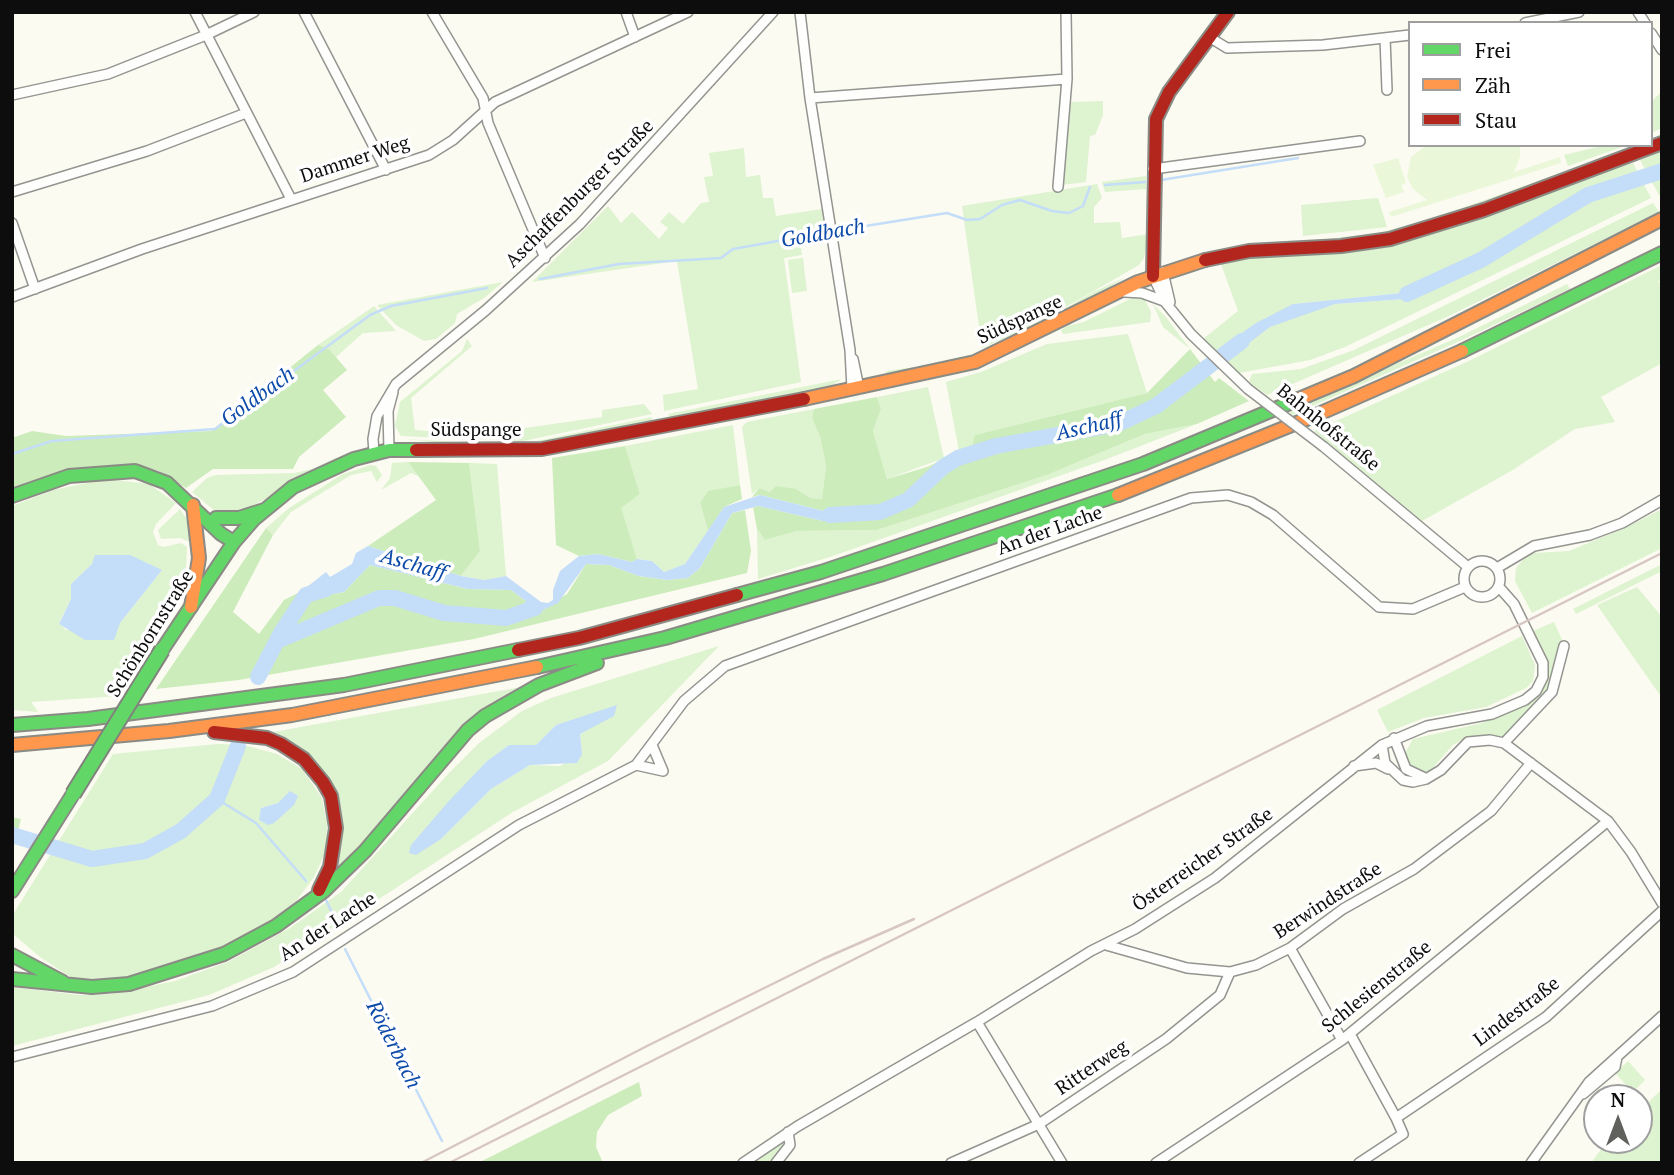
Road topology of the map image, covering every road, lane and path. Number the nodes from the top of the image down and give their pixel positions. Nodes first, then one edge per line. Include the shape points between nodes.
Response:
1 (195, 12) edge
2 (254, 12) edge
3 (304, 12) edge
4 (432, 12) edge
5 (626, 12) edge
6 (688, 12) edge
7 (773, 12) edge
8 (800, 12) edge
9 (1066, 12) edge
10 (1228, 12) edge
11 (1579, 12) edge
12 (1535, 21) edge
13 (206, 35) junction
14 (1408, 35) edge
15 (635, 37) junction
16 (1209, 37) junction
17 (1385, 38) junction
18 (1067, 79) junction
19 (1387, 90) dead end
20 (12, 95) edge
21 (810, 98) junction
22 (485, 111) junction
23 (246, 113) junction
24 (1360, 141) dead end
25 (1651, 147) edge
26 (1153, 169) junction
27 (386, 170) junction
28 (1058, 187) dead end
29 (12, 192) edge
30 (291, 198) junction
31 (1662, 219) edge
32 (12, 223) edge
33 (1662, 253) edge
34 (545, 258) junction
35 (1158, 274) junction
36 (35, 289) junction
37 (1119, 292) junction
38 (12, 297) edge
39 (1165, 302) junction
40 (1173, 310) junction
41 (396, 384) junction
42 (856, 389) junction
43 (381, 451) junction
44 (12, 496) edge
45 (1662, 500) edge
46 (193, 505) junction
47 (264, 510) junction
48 (216, 517) junction
49 (234, 542) junction
50 (1468, 567) junction
51 (1497, 568) junction
52 (1465, 587) junction
53 (1499, 587) junction
54 (191, 607) junction
55 (665, 638) junction
56 (1564, 646) dead end
57 (16, 724) edge
58 (169, 731) junction
59 (1394, 738) junction
60 (1504, 744) junction
61 (12, 745) edge
62 (652, 745) junction
63 (1382, 745) junction
64 (1531, 763) junction
65 (636, 765) junction
66 (1353, 766) junction
67 (1392, 772) junction
68 (1426, 779) junction
69 (1608, 821) junction
70 (12, 891) edge
71 (313, 900) junction
72 (1662, 903) edge
73 (1662, 911) edge
74 (1106, 945) junction
75 (12, 947) edge
76 (1290, 948) junction
77 (12, 955) edge
78 (29, 963) junction
79 (1230, 972) junction
80 (12, 979) edge
81 (72, 986) junction
82 (1662, 1016) edge
83 (977, 1022) junction
84 (1350, 1034) junction
85 (1342, 1040) junction
86 (12, 1057) edge
87 (1396, 1118) junction
88 (1039, 1124) junction
89 (788, 1132) junction
90 (743, 1163) edge
91 (776, 1163) edge
92 (951, 1163) edge
93 (1062, 1163) edge
94 (1156, 1163) edge
95 (1359, 1163) edge
96 (1531, 1163) edge

1 - 13 street
2 - 13 street
3 - 27 street
4 - 22 street via 483,98
5 - 15 street
6 - 15 street, Dammer Weg
7 - 34 street, Aschaffenburger Straße via 629,174
8 - 21 street
9 - 18 street
10 - 16 main road, Bahnhofstraße
11 - 12 street
13 - 20 street via 108,74
13 - 23 street
14 - 17 street
15 - 22 street, Dammer Weg
16 - 17 street via 1227,48 1316,46
16 - 26 main road, Bahnhofstraße via 1161,105
17 - 19 street
18 - 21 street
18 - 28 street
21 - 42 street
22 - 27 street, Dammer Weg via 441,148
22 - 34 street
23 - 29 street via 146,151
23 - 30 street
24 - 26 street
25 - 35 main road, Südspange via 1484,210 1390,239 1249,251 1205,258
26 - 35 main road, Bahnhofstraße
27 - 30 street, Dammer Weg
30 - 36 street, Dammer Weg
31 - 57 main road via 1341,381 1143,464 821,572 579,638 357,683
32 - 36 street
33 - 55 main road via 1468,348 1137,489 883,574
34 - 41 street, Aschaffenburger Straße
35 - 37 main road, Südspange
35 - 39 street, Bahnhofstraße
35 - 40 street, Bahnhofstraße
36 - 38 street, Dammer Weg
37 - 39 street, Bahnhofstraße via 1142,293
37 - 42 main road, Südspange via 975,362
39 - 40 street, Bahnhofstraße
40 - 50 street, Bahnhofstraße, bridge via 1238,381
41 - 43 street
41 - 43 street, Aschaffenburger Straße via 377,416 373,439
42 - 43 main road, Südspange via 542,449
43 - 47 main road, Schönbornstraße via 310,477
44 - 46 main road via 69,476 135,471 167,483
45 - 51 street via 1590,535 1534,546
46 - 48 main road
46 - 49 main road
46 - 54 main road via 199,558
47 - 48 main road via 239,518
47 - 49 main road, Schönbornstraße
48 - 49 main road via 231,528
49 - 54 main road, Schönbornstraße
50 - 51 street via 1477,561
50 - 52 street
51 - 53 street
52 - 53 street via 1481,598
52 - 62 street, An der Lache via 1413,608 1379,607 1273,515 1228,495 1207,495 725,666 684,701
53 - 59 street, Österreicher Straße via 1514,604 1539,652 1543,677 1536,691 1510,709 1427,726
54 - 70 main road, Schönbornstraße, bridge
55 - 58 main road via 348,706
55 - 71 main road via 539,685 485,716 365,851
56 - 60 street via 1552,692
58 - 61 main road
58 - 71 main road via 267,738 293,751 314,770 331,796 336,828 330,867
59 - 63 street, Österreicher Straße
59 - 68 street via 1406,769
60 - 64 street
60 - 68 street via 1468,741
62 - 65 street, An der Lache
62 - 65 street via 663,771
63 - 66 street, Österreicher Straße
63 - 67 street
64 - 69 street
64 - 76 street, Berwindstraße via 1492,811 1413,869 1343,909
65 - 86 street, An der Lache via 519,825 276,980 202,1009
66 - 67 street via 1376,764
66 - 74 street, Österreicher Straße via 1238,862
67 - 68 street via 1403,780
69 - 72 street
69 - 84 street, Schlesienstraße
71 - 81 main road via 223,954 129,984
73 - 87 street, Lindestraße via 1546,1017
74 - 79 street, Berwindstraße via 1187,968
74 - 83 street, Österreicher Straße
75 - 78 main road
76 - 79 street, Berwindstraße
76 - 85 street
77 - 78 main road
78 - 81 main road
79 - 88 street, Ritterweg via 1220,995 1166,1039
80 - 81 main road
82 - 96 street via 1589,1082
83 - 88 street
83 - 89 street, Österreicher Straße
84 - 85 street, Schlesienstraße
84 - 87 street
85 - 94 street, Schlesienstraße
87 - 95 street via 1403,1134
88 - 92 street, Ritterweg
88 - 93 street
89 - 90 street, Österreicher Straße
89 - 91 street via 790,1144

